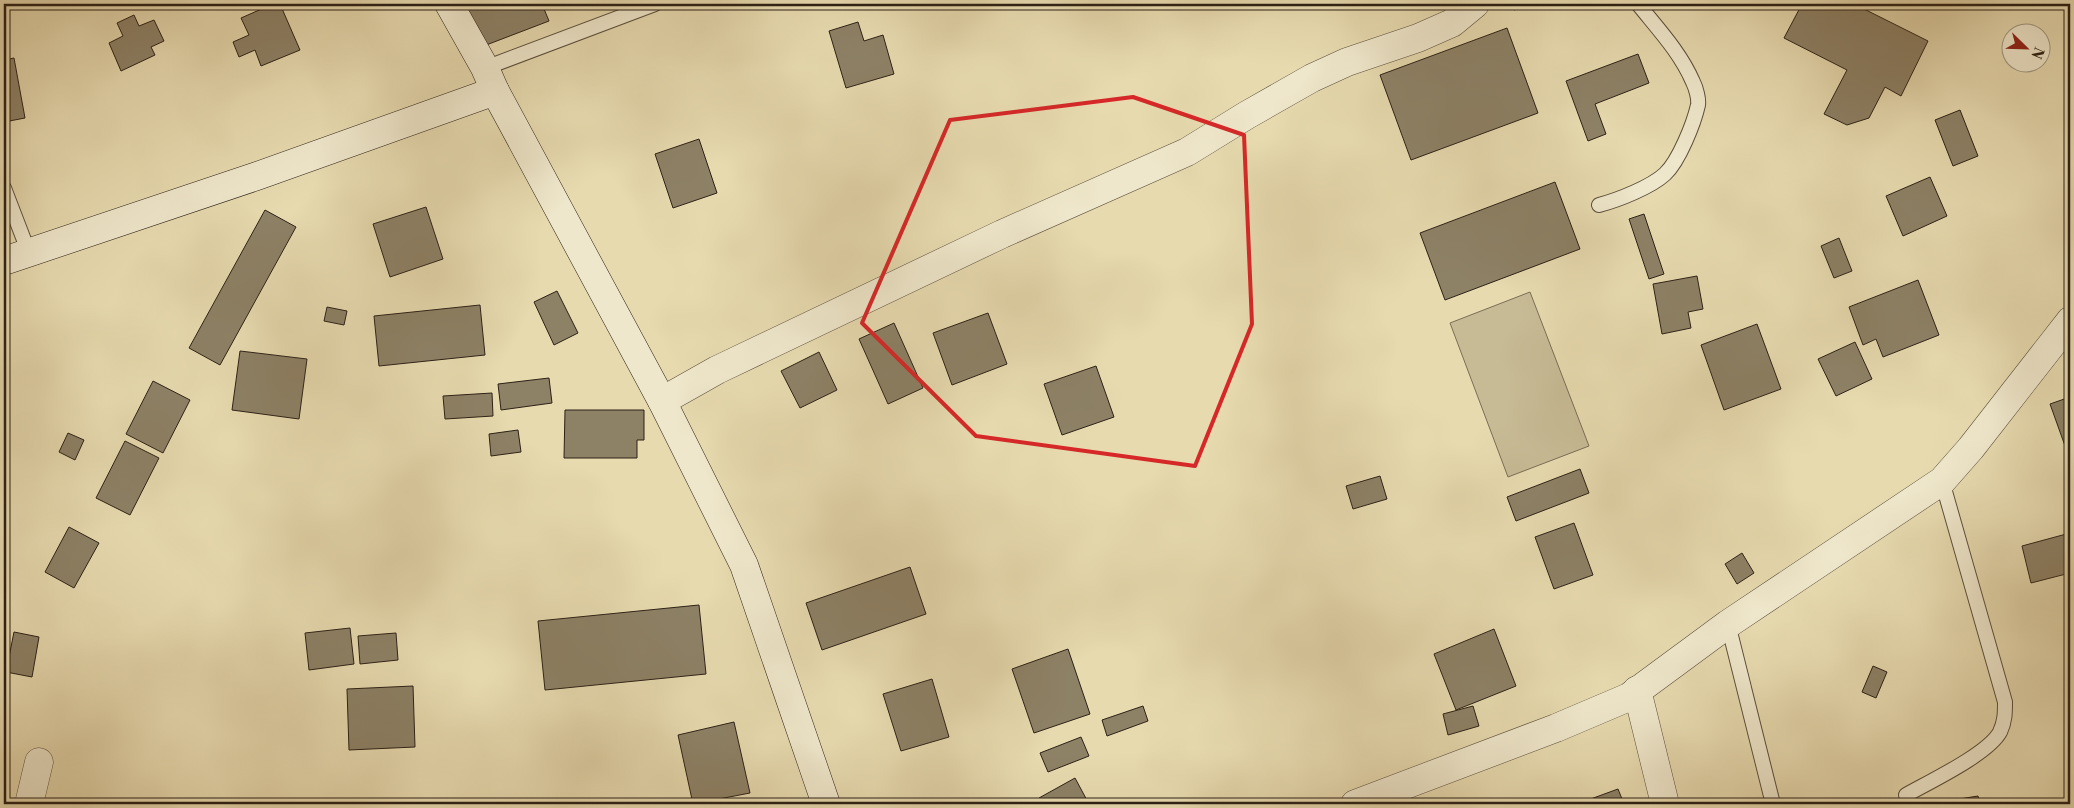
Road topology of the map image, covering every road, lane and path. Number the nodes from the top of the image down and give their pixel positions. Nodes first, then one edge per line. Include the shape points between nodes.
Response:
1 (449, 4) edge
2 (655, 4) edge
3 (1475, 4) edge
4 (1638, 4) edge
5 (490, 79) junction
6 (4, 188) edge
7 (1600, 205) dead end
8 (16, 257) edge
9 (2070, 321) edge
10 (662, 401) junction
11 (1942, 481) junction
12 (1728, 624) junction
13 (1637, 690) junction
14 (39, 762) dead end
15 (1906, 795) dead end
16 (30, 804) edge
17 (826, 804) edge
18 (1356, 804) edge
19 (1665, 804) edge
20 (1773, 804) edge

1 - 5 street
2 - 5 lane
3 - 10 street via 1452,23 1312,78 1187,152 1002,234 717,370
4 - 7 lane via 1671,43 1694,83 1698,103 1679,153 1666,174
5 - 8 street via 257,176
5 - 10 street
6 - 8 lane
9 - 11 street
10 - 17 street via 744,565
11 - 12 street
11 - 15 lane via 2005,702 2006,718 1999,733 1985,748
12 - 13 street
12 - 20 lane
13 - 18 street via 1629,697 1556,728
13 - 19 street
14 - 16 street

